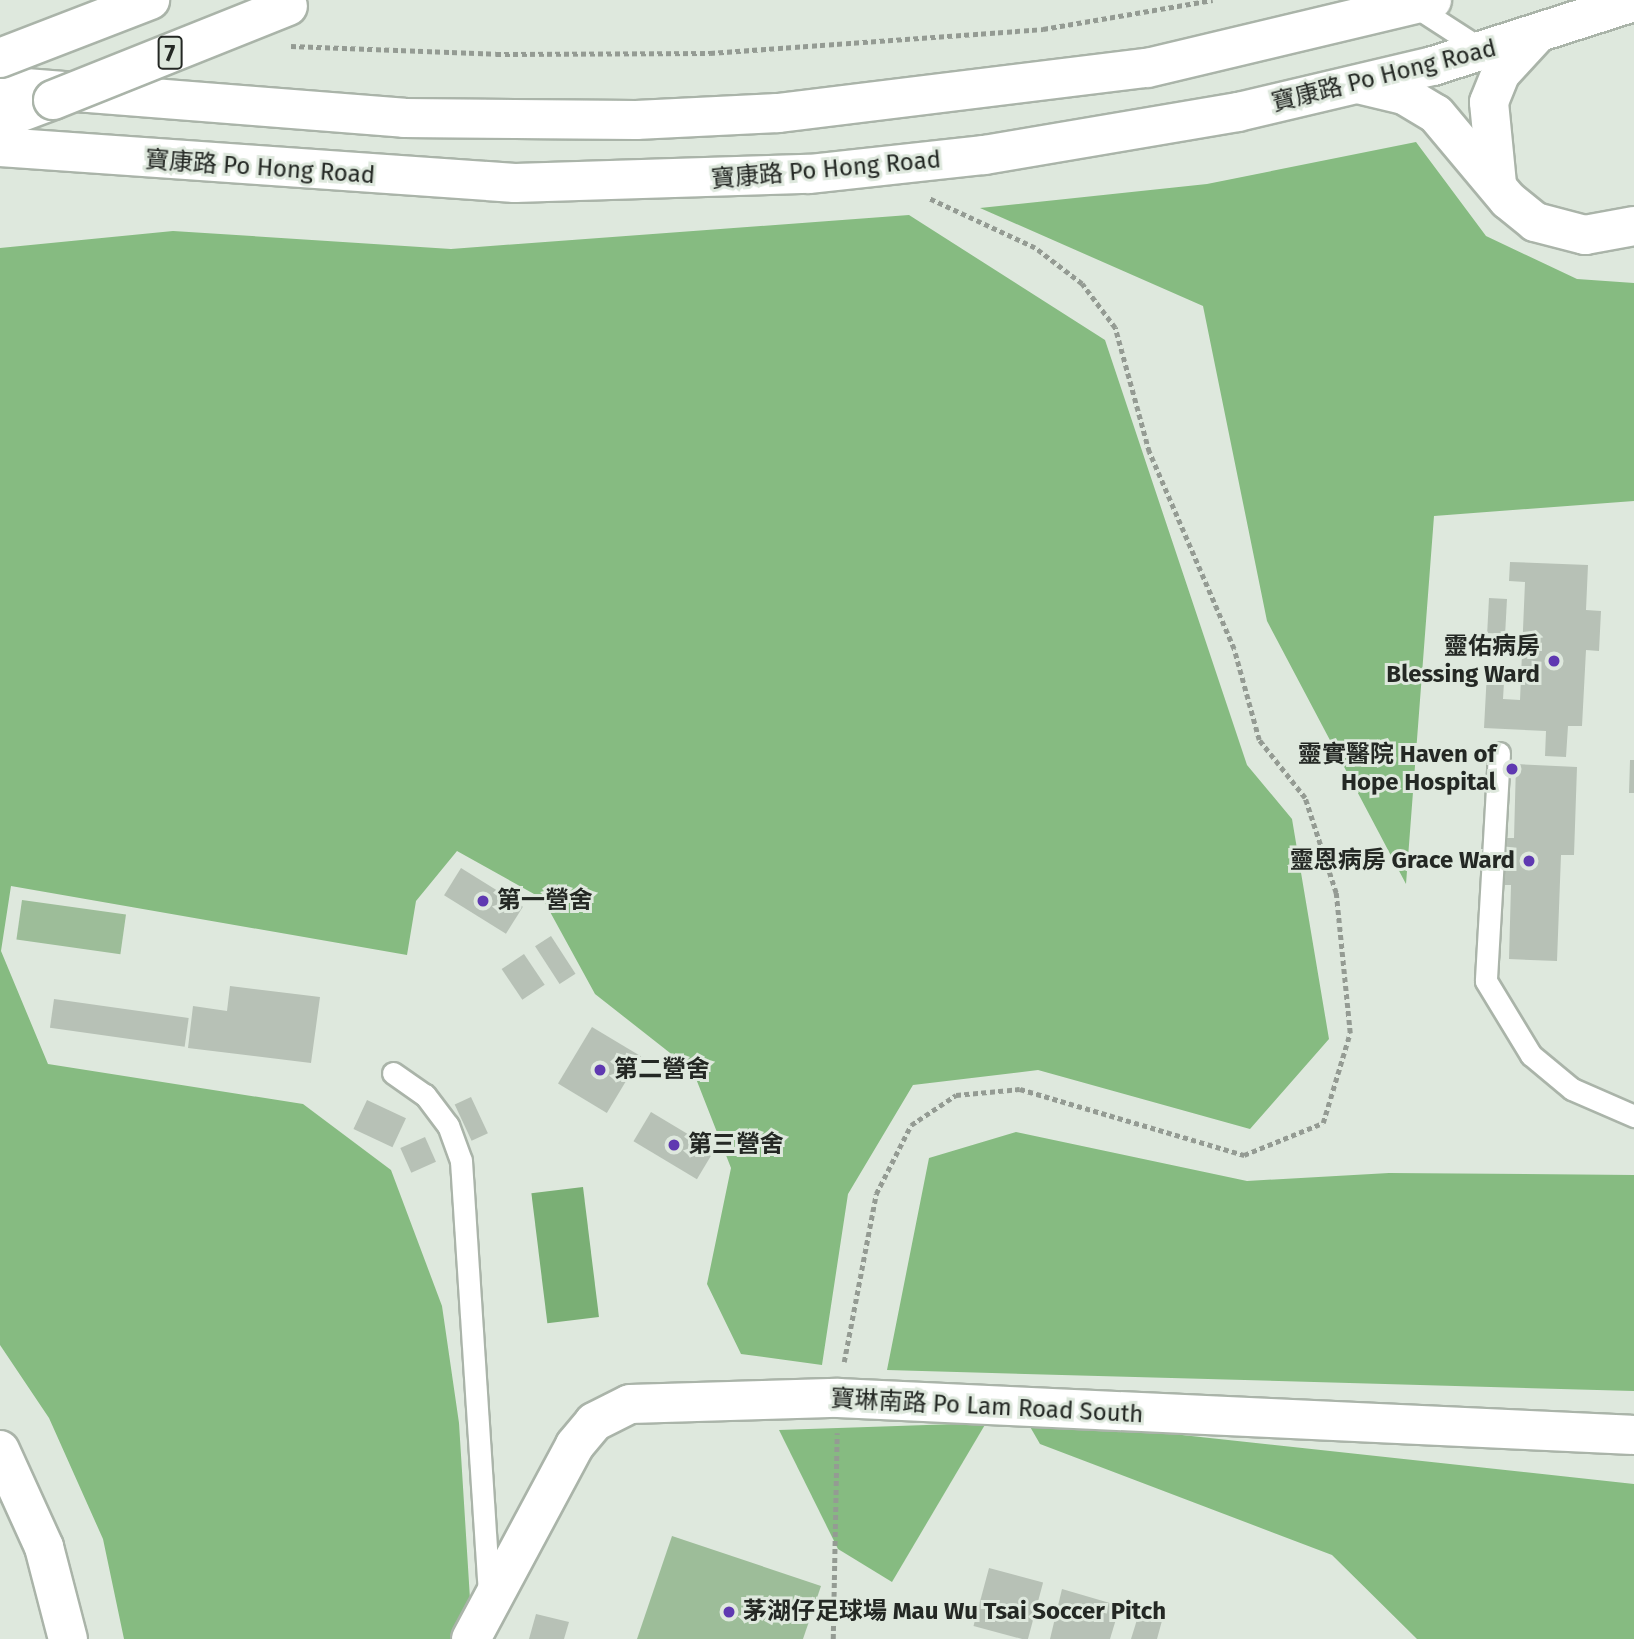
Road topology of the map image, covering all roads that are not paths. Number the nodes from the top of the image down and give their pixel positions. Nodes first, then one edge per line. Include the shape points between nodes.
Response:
1 (150, 0) edge
2 (304, 0) edge
3 (1419, 2) edge
4 (1634, 2) edge
5 (1536, 35) junction
6 (1484, 51) junction
7 (0, 58) edge
8 (1362, 85) junction
9 (0, 86) edge
10 (0, 120) edge
11 (0, 147) edge
12 (1497, 186) junction
13 (1634, 226) edge
14 (1499, 754) dead end
15 (393, 1073) dead end
16 (1634, 1116) edge
17 (1634, 1435) edge
18 (0, 1450) edge
19 (489, 1598) junction
20 (68, 1639) edge
21 (471, 1639) edge

1 - 7 main road, 7, bridge
2 - 10 main road, 7, bridge
3 - 6 lane
3 - 9 main road via 1147,68 778,113 610,121 404,118
4 - 5 main road, 寶康路 Po Hong Road
5 - 6 main road, 寶康路 Po Hong Road
5 - 12 main road via 1501,73 1489,102
6 - 8 main road, 寶康路 Po Hong Road
8 - 11 main road, 寶康路 Po Hong Road via 1069,143 726,179 424,180
8 - 12 main road via 1404,95 1436,114
12 - 13 main road via 1521,212 1551,229 1585,235
14 - 16 lane via 1486,981 1531,1055 1573,1089
15 - 19 lane via 425,1095 448,1125 461,1161
17 - 19 main road, 寶琳南路 Po Lam Road South via 838,1398 651,1402 610,1411 575,1445
18 - 20 main road via 44,1547
19 - 21 main road, 寶琳南路 Po Lam Road South

